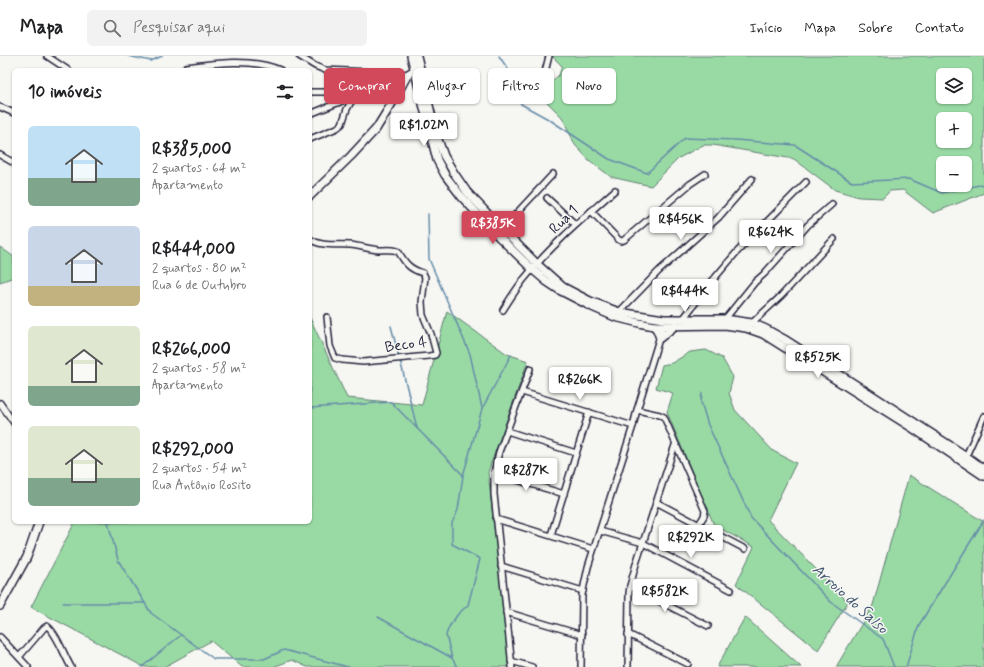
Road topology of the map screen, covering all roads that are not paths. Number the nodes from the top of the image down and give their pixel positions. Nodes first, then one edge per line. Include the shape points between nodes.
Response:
1 (47, 56) edge
2 (298, 56) edge
3 (411, 56) edge
4 (417, 56) edge
5 (549, 56) edge
6 (65, 68) edge
7 (184, 68) edge
8 (273, 68) edge
9 (414, 68) edge
10 (414, 68) edge
11 (546, 68) edge
12 (324, 70) edge
13 (413, 72) edge
14 (312, 92) edge
15 (324, 92) edge
16 (335, 104) edge
17 (350, 104) edge
18 (423, 104) edge
19 (426, 104) edge
20 (0, 107) edge
21 (12, 112) edge
22 (312, 113) edge
23 (312, 138) edge
24 (0, 155) edge
25 (12, 162) edge
26 (553, 174) dead end
27 (705, 174) dead end
28 (752, 179) dead end
29 (806, 182) dead end
30 (615, 190) dead end
31 (312, 194) edge
32 (548, 198) dead end
33 (832, 204) dead end
34 (591, 211) junction
35 (575, 224) junction
36 (502, 229) junction
37 (834, 239) dead end
38 (312, 240) edge
39 (534, 267) junction
40 (503, 310) dead end
41 (619, 312) junction
42 (328, 317) dead end
43 (710, 318) junction
44 (725, 318) junction
45 (683, 319) junction
46 (752, 324) junction
47 (676, 325) junction
48 (654, 326) junction
49 (663, 326) junction
50 (660, 338) junction
51 (783, 342) junction
52 (530, 369) dead end
53 (522, 392) junction
54 (0, 403) edge
55 (637, 410) junction
56 (589, 412) junction
57 (984, 416) edge
58 (12, 420) edge
59 (633, 426) junction
60 (507, 431) junction
61 (675, 445) junction
62 (576, 453) junction
63 (966, 456) junction
64 (984, 469) edge
65 (494, 473) junction
66 (984, 476) edge
67 (564, 494) junction
68 (656, 502) junction
69 (496, 519) junction
70 (38, 524) edge
71 (699, 524) junction
72 (600, 531) junction
73 (551, 536) junction
74 (642, 544) junction
75 (593, 549) junction
76 (745, 549) dead end
77 (501, 566) junction
78 (630, 586) junction
79 (731, 590) dead end
80 (583, 591) junction
81 (0, 606) edge
82 (506, 612) junction
83 (708, 626) dead end
84 (628, 634) junction
85 (582, 635) junction
86 (0, 637) edge
87 (19, 657) junction
88 (512, 661) junction
89 (688, 664) dead end
90 (28, 667) edge
91 (71, 667) edge
92 (512, 667) edge
93 (532, 667) edge
94 (581, 667) edge
95 (628, 667) edge

1 - 6 street
2 - 12 street
3 - 9 main road
4 - 10 main road
5 - 11 street
7 - 8 street via 219,63 255,63
13 - 31 main road via 376,129
14 - 15 street
16 - 22 street
17 - 23 street via 338,128
18 - 39 main road via 437,160 445,175 500,238
19 - 36 main road via 444,156 458,180
20 - 21 street
24 - 25 street
26 - 36 street
27 - 34 street via 621,241
28 - 41 street via 718,218 659,271
29 - 45 street via 713,280
30 - 34 street, Rua 1
32 - 35 street
33 - 44 street via 808,225
34 - 35 street, Rua 1
35 - 39 street, Rua 1
36 - 39 main road
37 - 46 street
38 - 42 street, Beco 4 via 398,251 410,267 422,273 425,277 423,315 431,334 435,355 364,362 335,358 330,346
39 - 40 street, Rua 1
39 - 41 main road via 590,301
39 - 48 main road via 546,281 592,307 615,317
41 - 45 main road via 664,319
41 - 49 main road
43 - 44 main road
43 - 45 main road
43 - 49 main road
44 - 46 main road
46 - 51 main road via 766,329
47 - 49 main road
47 - 50 main road
47 - 51 main road via 725,325 746,328
48 - 49 main road
48 - 50 main road
49 - 50 street
50 - 55 street
51 - 63 main road
51 - 66 main road
52 - 53 street
53 - 56 street
53 - 60 street
54 - 58 street
55 - 59 street
55 - 61 street via 662,416
56 - 59 street
56 - 62 street
57 - 63 street
59 - 72 street
60 - 62 street
60 - 65 street
61 - 68 street
61 - 71 street via 705,511
62 - 67 street
63 - 64 main road
65 - 67 street
65 - 69 street
67 - 73 street
68 - 71 street
68 - 74 street
69 - 73 street
69 - 77 street
70 - 81 main road via 27,556
71 - 76 street
72 - 74 street
72 - 75 street
73 - 75 street
74 - 78 street
74 - 79 street
75 - 80 street
77 - 80 street
77 - 82 street
78 - 83 street
78 - 84 street
80 - 85 street
82 - 85 street
82 - 88 street
84 - 89 street
84 - 95 street
85 - 94 street
86 - 87 street
87 - 90 street
87 - 91 street via 47,626 52,630
88 - 92 street
88 - 93 street

